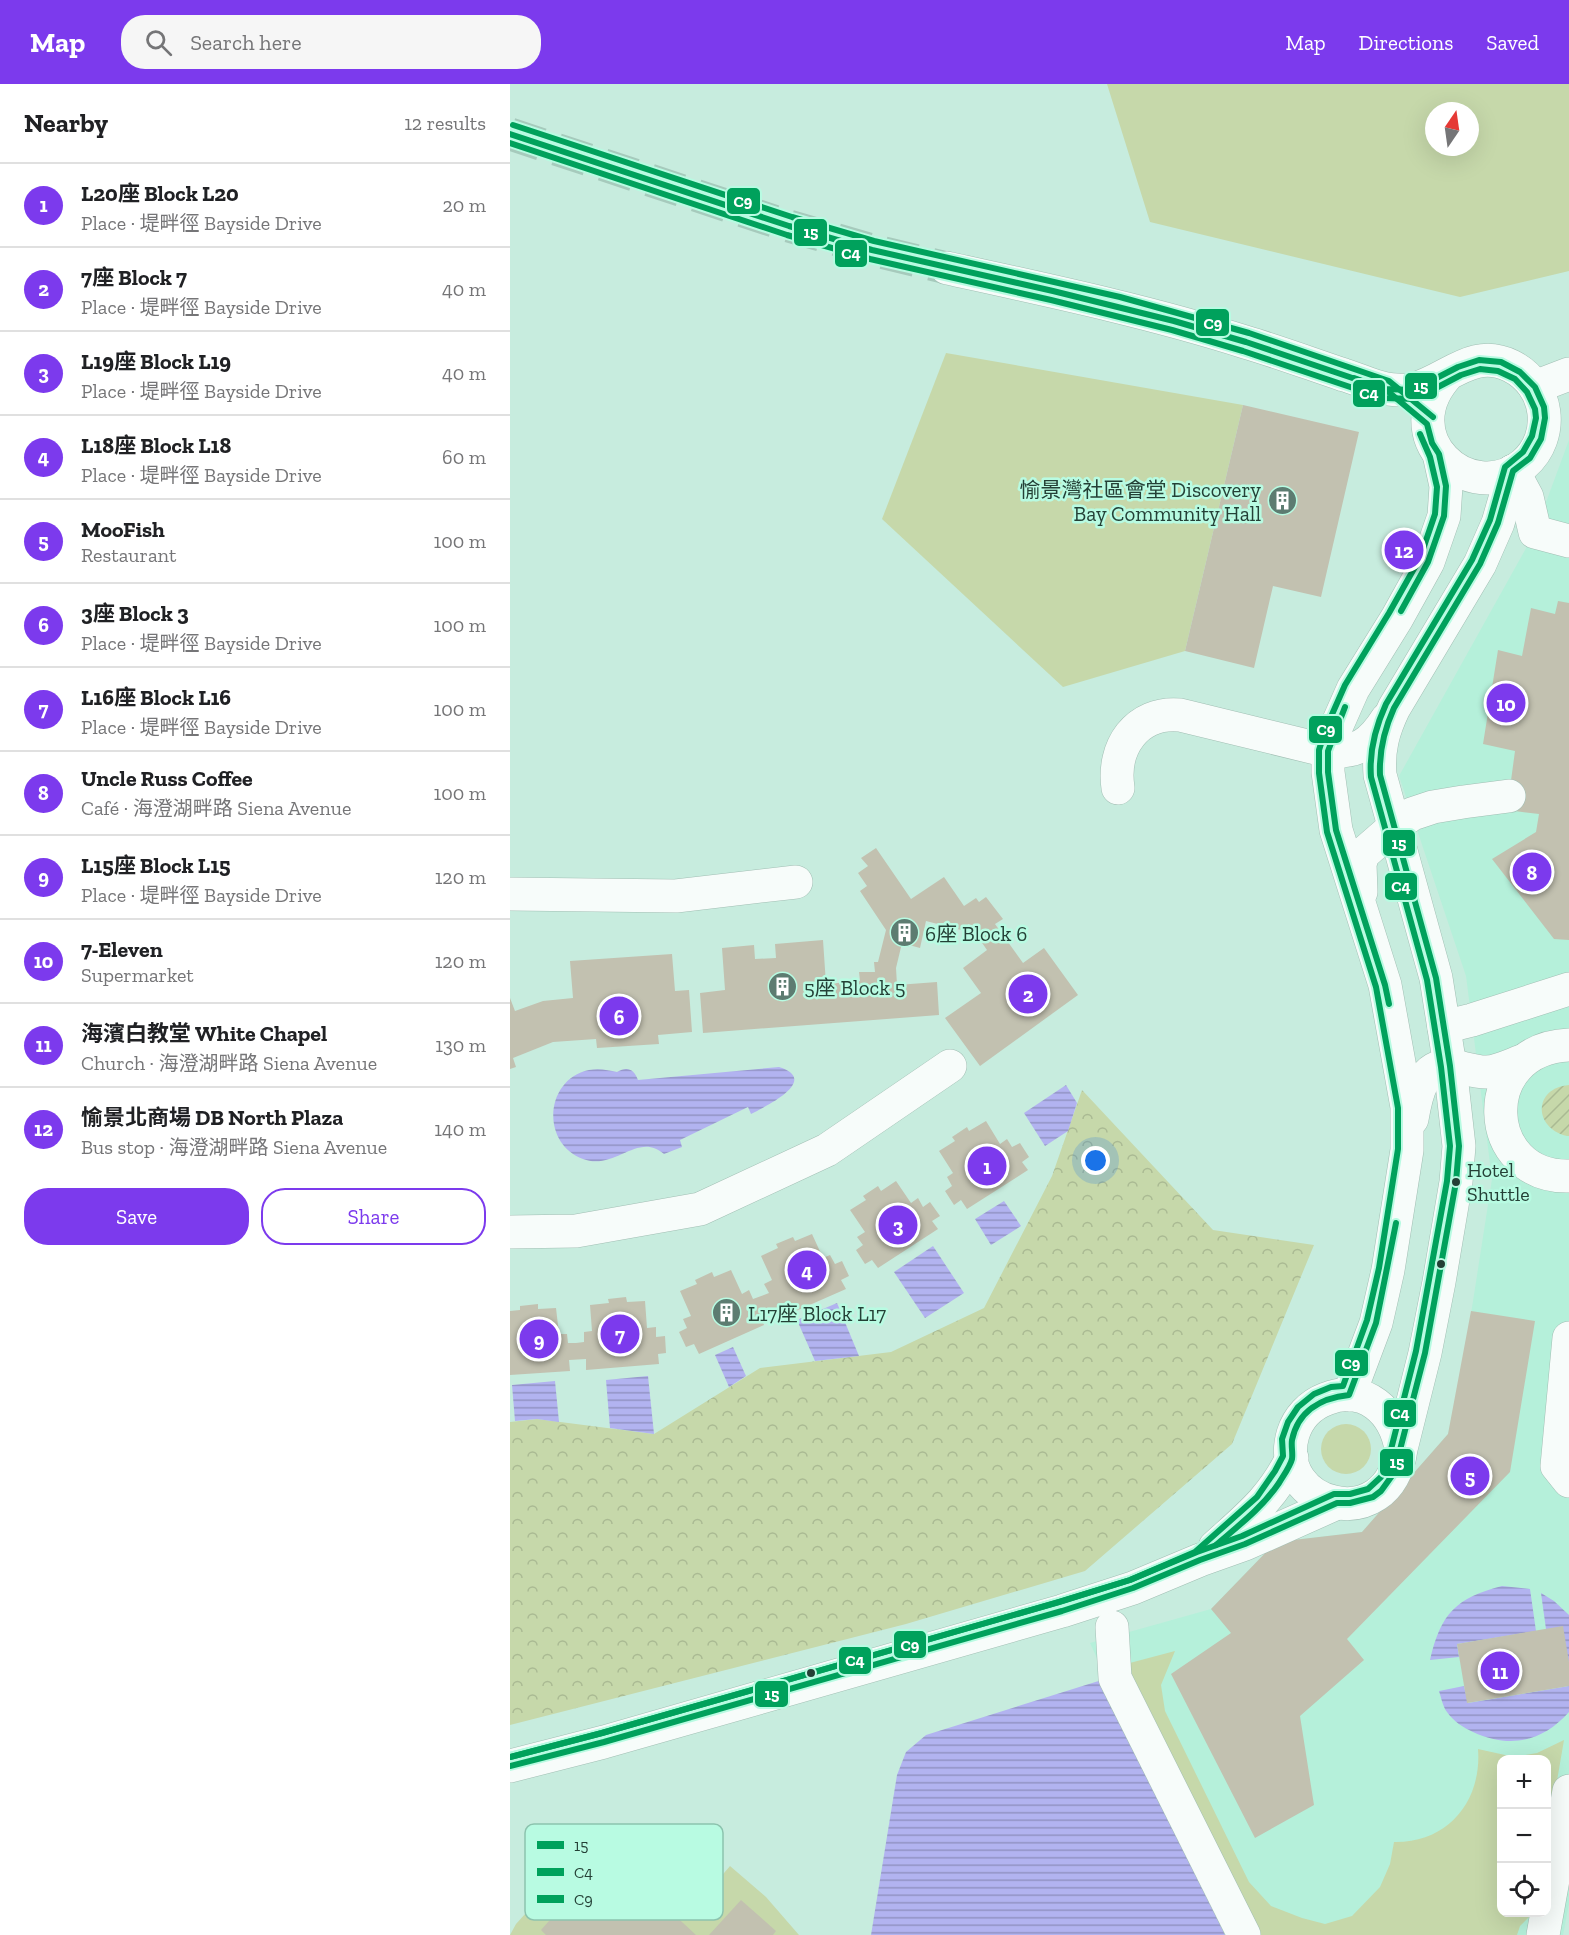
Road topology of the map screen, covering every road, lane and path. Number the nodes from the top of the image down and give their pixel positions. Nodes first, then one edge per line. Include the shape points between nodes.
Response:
1 (947, 267) tunnel mouth
2 (1449, 373) junction
3 (1569, 374) edge
4 (1535, 387) junction
5 (1385, 389) junction
6 (1427, 424) junction
7 (1439, 454) junction
8 (1513, 471) junction
9 (1569, 541) edge
10 (1394, 708) junction
11 (1328, 751) junction
12 (1118, 788) dead end
13 (1509, 796) dead end
14 (1394, 827) junction
15 (796, 882) dead end
16 (510, 894) edge
17 (1364, 917) junction
18 (1569, 990) edge
19 (1444, 1027) junction
20 (1569, 1045) edge
21 (1522, 1061) junction
22 (950, 1066) dead end
23 (1450, 1066) junction
24 (1507, 1141) junction
25 (1407, 1150) junction
26 (1569, 1176) edge
27 (1456, 1182) junction
28 (510, 1232) edge
29 (1569, 1338) edge
30 (1349, 1395) junction
31 (1401, 1449) junction
32 (1292, 1458) junction
33 (1569, 1481) edge
34 (1337, 1503) junction
35 (1200, 1560) junction
36 (1112, 1626) dead end
37 (510, 1766) edge
38 (1569, 1791) edge
39 (1244, 1935) edge
40 (1543, 1935) edge

1 - 5 street via 1184,324
2 - 4 street via 1479,360 1501,362 1520,372
2 - 5 street via 1413,390
2 - 6 street via 1432,395
3 - 4 street
4 - 8 street via 1544,407 1544,429 1537,449
5 - 6 street
6 - 7 street
7 - 8 street via 1454,468 1473,476 1493,477
7 - 11 street via 1446,486 1444,516 1428,562 1353,689
8 - 9 street via 1527,497 1535,532
8 - 10 street via 1498,523 1480,564
10 - 11 street via 1380,730 1358,749
10 - 14 street via 1378,756
11 - 12 street via 1168,714 1145,722 1125,742 1115,771
11 - 17 street via 1336,830
13 - 14 street via 1433,807 1412,814
14 - 17 street via 1363,854 1360,873
14 - 19 street via 1436,978
15 - 16 street via 676,896
17 - 25 street via 1385,985 1401,1068 1407,1107
18 - 19 street
19 - 23 street
20 - 21 street via 1554,1046
21 - 23 street via 1488,1072
21 - 24 street via 1510,1075 1502,1096 1500,1119
22 - 28 street via 827,1150 700,1209 576,1231
23 - 25 street via 1437,1067 1420,1086
23 - 27 street via 1459,1146
24 - 26 street via 1532,1168 1548,1175
24 - 27 street via 1487,1139 1470,1144
25 - 30 street via 1376,1323
27 - 31 street via 1425,1353
29 - 33 street via 1557,1466
30 - 31 street via 1380,1406 1395,1425
30 - 32 street via 1325,1399 1305,1413 1291,1442
31 - 34 street via 1399,1465 1382,1491 1368,1500
32 - 34 street via 1297,1475 1307,1488
32 - 35 street via 1264,1503
34 - 35 street
35 - 37 street via 1133,1588 1062,1611
36 - 39 street via 1115,1678
38 - 40 street

